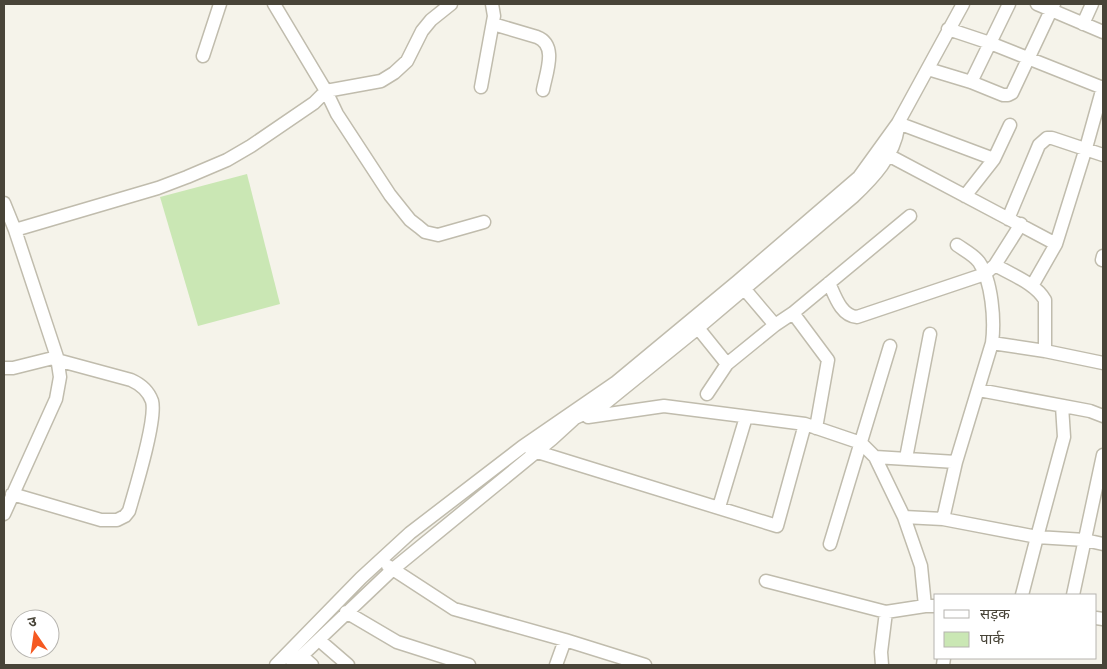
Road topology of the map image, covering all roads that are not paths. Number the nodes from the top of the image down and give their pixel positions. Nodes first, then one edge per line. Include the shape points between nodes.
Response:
1 (220, 4) edge
2 (274, 4) edge
3 (451, 4) edge
4 (492, 4) edge
5 (963, 4) edge
6 (1009, 4) edge
7 (1037, 4) edge
8 (1092, 4) edge
9 (1052, 7) edge
10 (493, 24) junction
11 (1083, 24) junction
12 (948, 29) junction
13 (1103, 32) edge
14 (990, 43) junction
15 (203, 56) dead end
16 (1028, 58) junction
17 (928, 69) junction
18 (971, 82) junction
19 (481, 87) dead end
20 (1103, 88) edge
21 (543, 90) dead end
22 (326, 91) junction
23 (898, 122) junction
24 (1010, 125) dead end
25 (1086, 148) junction
26 (888, 154) junction
27 (1103, 155) edge
28 (994, 159) junction
29 (863, 180) junction
30 (965, 196) junction
31 (4, 203) edge
32 (910, 216) dead end
33 (1008, 218) junction
34 (484, 222) dead end
35 (1021, 224) junction
36 (15, 230) junction
37 (1056, 244) junction
38 (957, 245) dead end
39 (990, 269) junction
40 (829, 284) junction
41 (742, 285) junction
42 (1035, 288) junction
43 (793, 313) junction
44 (775, 325) junction
45 (698, 328) junction
46 (930, 334) dead end
47 (992, 343) junction
48 (890, 346) dead end
49 (1045, 351) junction
50 (57, 358) junction
51 (1103, 363) edge
52 (727, 364) junction
53 (4, 368) edge
54 (979, 390) junction
55 (707, 394) dead end
56 (1062, 406) junction
57 (573, 416) junction
58 (1103, 416) edge
59 (746, 417) junction
60 (810, 426) junction
61 (860, 443) junction
62 (522, 447) junction
63 (536, 451) junction
64 (1103, 455) edge
65 (875, 457) junction
66 (906, 458) junction
67 (956, 462) junction
68 (12, 494) junction
69 (719, 508) junction
70 (4, 511) edge
71 (904, 517) junction
72 (943, 519) junction
73 (1037, 537) junction
74 (1085, 540) junction
75 (830, 544) dead end
76 (1103, 544) edge
77 (380, 560) junction
78 (392, 570) junction
79 (766, 580) dead end
80 (1022, 594) edge
81 (1073, 594) edge
82 (930, 606) edge
83 (346, 612) junction
84 (886, 612) junction
85 (318, 640) junction
86 (564, 640) junction
87 (302, 656) junction
88 (276, 665) edge
89 (292, 665) edge
90 (312, 665) edge
91 (348, 665) edge
92 (469, 665) edge
93 (556, 665) edge
94 (645, 665) edge
95 (882, 665) edge

1 - 15 street
2 - 22 street
3 - 22 street via 431,20 407,61 394,73 381,81
4 - 10 street
5 - 12 street
6 - 14 street
7 - 9 street
8 - 11 street
9 - 11 street
9 - 16 street
10 - 19 street
10 - 21 street via 542,39 550,54
11 - 13 street
12 - 14 street
12 - 17 street
14 - 16 street
14 - 18 street
16 - 18 street via 1012,93 1008,95
16 - 20 street
17 - 18 street
17 - 23 street
20 - 25 street
22 - 34 street via 337,114 390,196 410,220 425,232 438,234
22 - 36 street via 314,103 226,160 158,188
23 - 26 street via 896,140
23 - 28 street
23 - 29 street
24 - 28 street
25 - 27 street
25 - 33 street via 1052,138 1043,140
25 - 37 street
26 - 29 street
26 - 30 street
28 - 30 street
29 - 41 street via 815,213
30 - 33 street
31 - 36 street
32 - 40 street
33 - 35 street
35 - 37 street
35 - 39 street
36 - 50 street
37 - 42 street
38 - 39 street
39 - 40 street via 857,317 849,317 844,312
39 - 42 street
39 - 47 street
40 - 43 street
41 - 44 street
41 - 45 street
41 - 57 street
42 - 49 street via 1045,300
43 - 44 street
43 - 60 street via 828,360
44 - 52 street
45 - 52 street
45 - 57 street via 603,405
46 - 66 street
47 - 49 street
47 - 54 street
48 - 61 street
49 - 51 street
50 - 53 street
50 - 68 street via 60,377 56,399
50 - 68 street via 131,380 148,393 152,402 152,421 129,511 117,520 101,520
52 - 55 street
54 - 56 street
54 - 67 street
56 - 58 street
56 - 73 street via 1064,437
57 - 59 street via 664,406
57 - 62 street
57 - 63 street
59 - 60 street
59 - 69 street
60 - 61 street
60 - 69 street via 777,526
61 - 65 street
61 - 75 street
62 - 63 street
62 - 77 street
63 - 69 street
63 - 78 street
64 - 74 street
65 - 66 street
65 - 71 street
66 - 67 street
67 - 72 street
68 - 70 street
71 - 72 street
71 - 82 street
72 - 73 street
73 - 74 street
73 - 80 street
74 - 76 street
74 - 81 street
77 - 78 street
77 - 88 street
78 - 83 street
78 - 86 street via 454,609
79 - 84 street
82 - 84 street
83 - 85 street
83 - 92 street via 397,642
84 - 95 street
85 - 87 street
85 - 91 street
86 - 93 street
86 - 94 street
87 - 89 street
87 - 90 street

